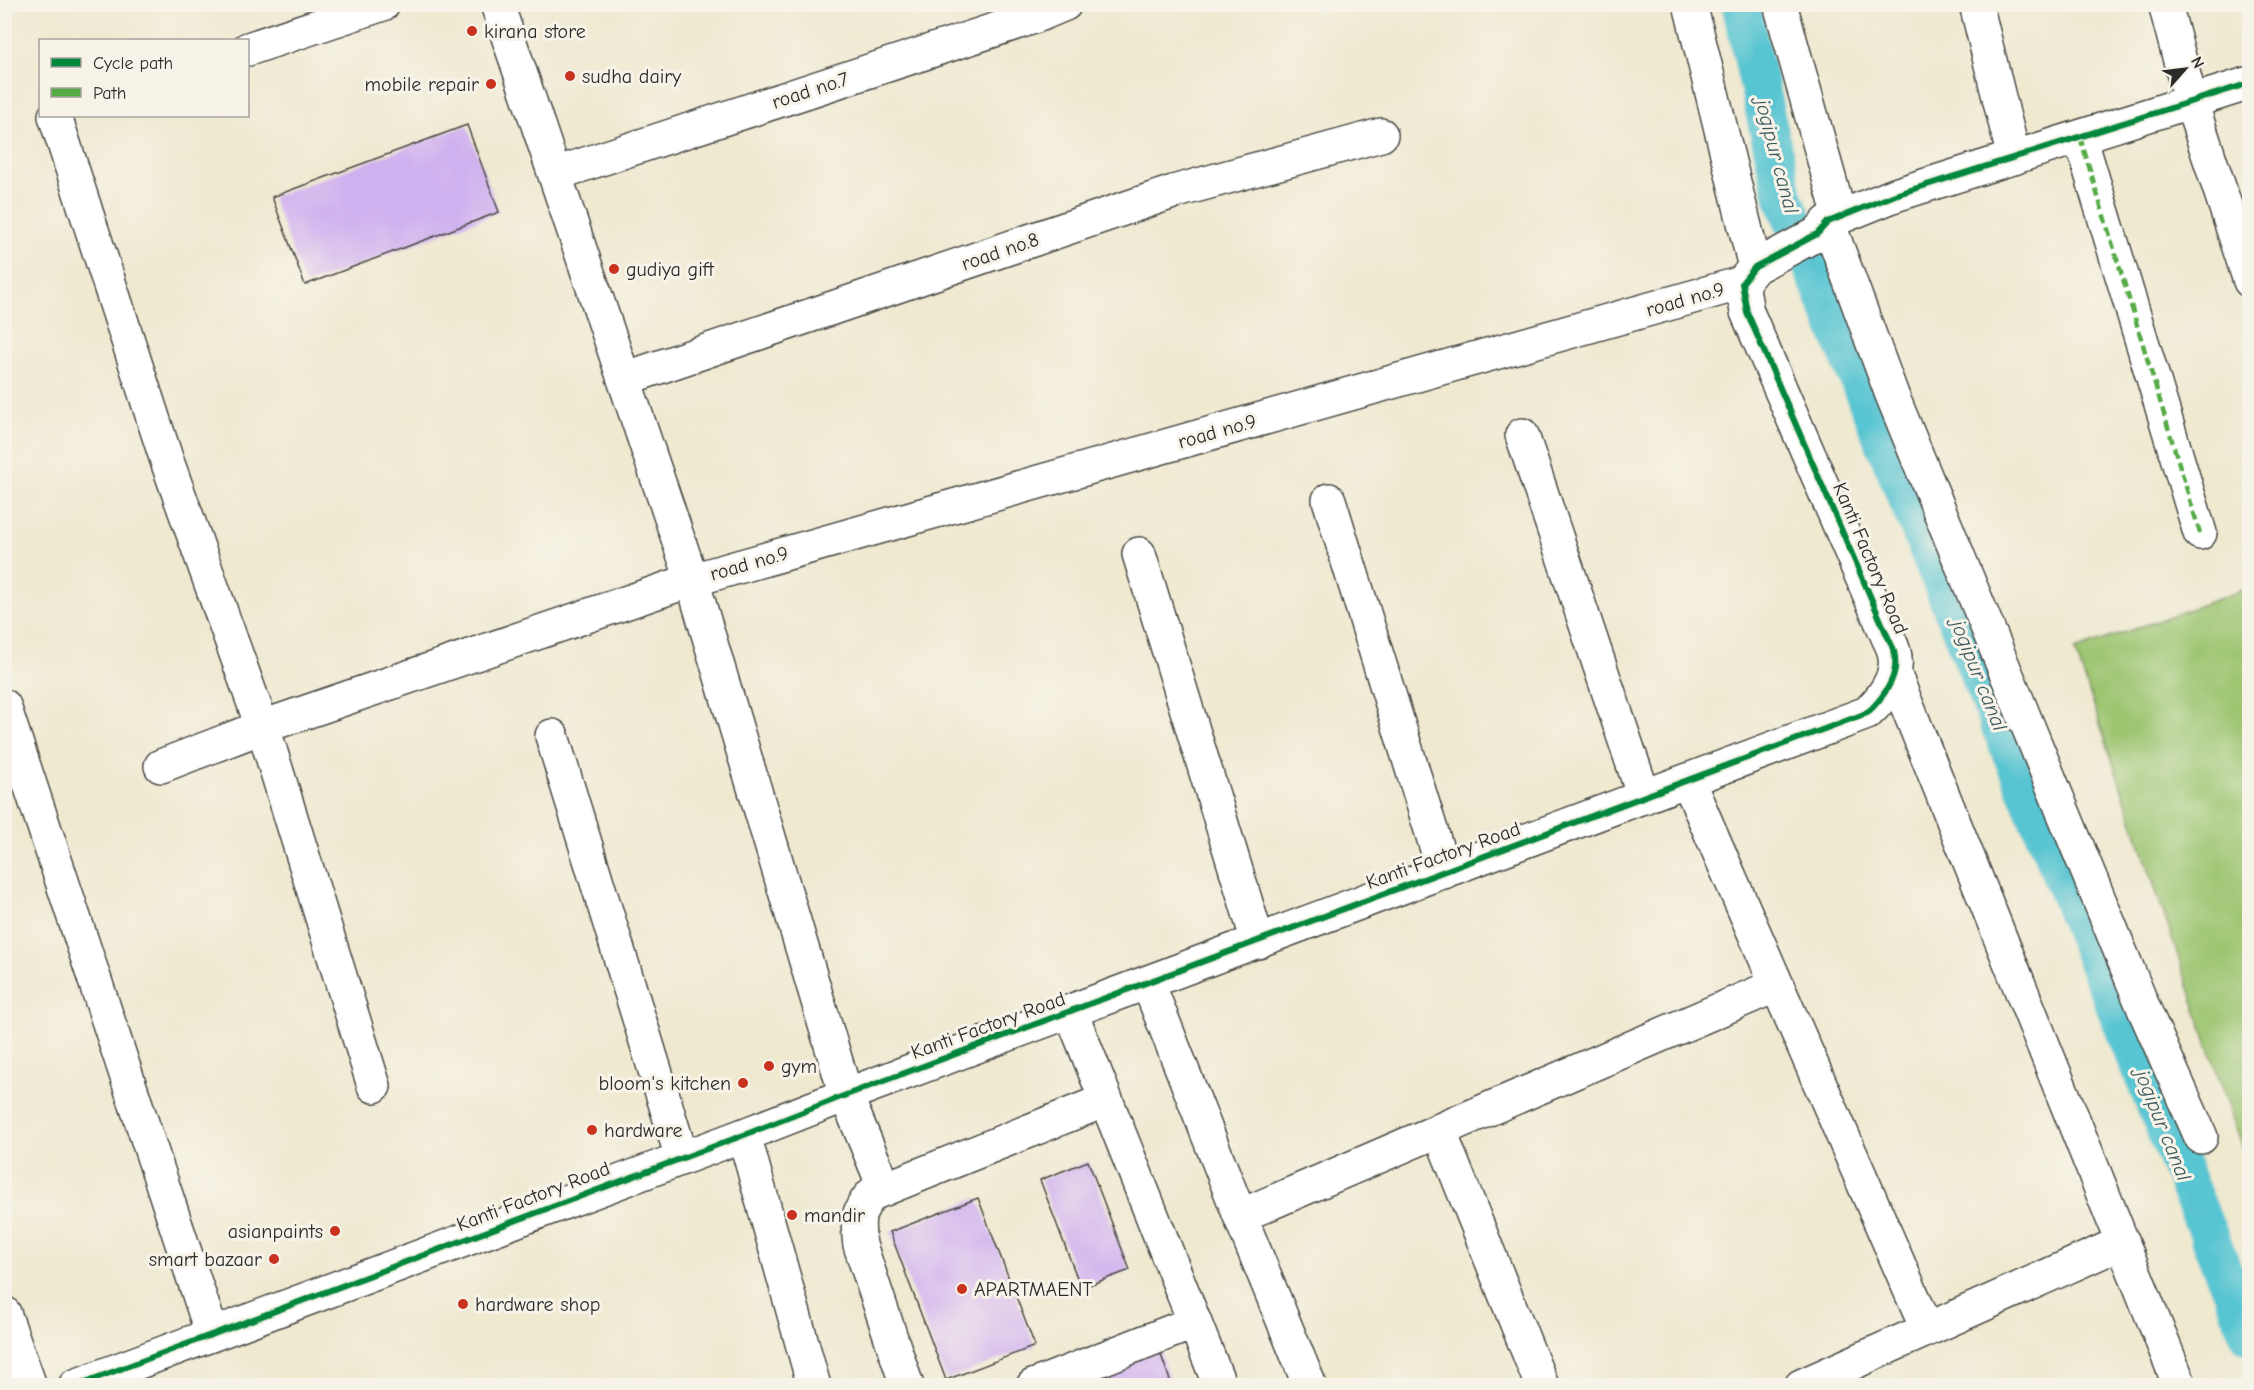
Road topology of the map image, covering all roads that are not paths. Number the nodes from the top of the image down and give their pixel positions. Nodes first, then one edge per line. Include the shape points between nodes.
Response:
1 (383, 4) edge
2 (497, 4) edge
3 (1065, 4) edge
4 (1690, 4) edge
5 (1780, 4) edge
6 (1976, 4) edge
7 (2165, 4) edge
8 (249, 49) edge
9 (2250, 83) edge
10 (2191, 102) junction
11 (55, 117) edge
12 (1381, 135) dead end
13 (2080, 137) junction
14 (2014, 158) junction
15 (555, 174) junction
16 (1828, 224) junction
17 (1755, 269) junction
18 (2250, 281) edge
19 (624, 379) junction
20 (1522, 435) dead end
21 (1329, 500) dead end
22 (2200, 533) dead end
23 (1139, 554) dead end
24 (692, 580) junction
25 (1894, 673) junction
26 (4, 706) edge
27 (262, 727) junction
28 (552, 736) dead end
29 (161, 766) dead end
30 (1688, 781) junction
31 (1644, 797) junction
32 (1444, 872) junction
33 (1257, 942) junction
34 (1148, 983) junction
35 (1777, 984) junction
36 (1071, 1012) junction
37 (374, 1086) dead end
38 (846, 1095) junction
39 (1106, 1100) junction
40 (1439, 1130) junction
41 (744, 1135) junction
42 (2201, 1137) dead end
43 (682, 1158) junction
44 (885, 1189) junction
45 (1240, 1216) junction
46 (2123, 1242) junction
47 (4, 1313) edge
48 (1195, 1322) junction
49 (1927, 1329) junction
50 (212, 1334) junction
51 (30, 1386) edge
52 (75, 1386) edge
53 (814, 1386) edge
54 (908, 1386) edge
55 (1033, 1386) edge
56 (1220, 1386) edge
57 (1310, 1386) edge
58 (1542, 1386) edge
59 (1801, 1386) edge
60 (2181, 1386) edge

1 - 8 street
2 - 15 street
3 - 15 street, road no.7
4 - 17 street, Kanti Factory Road
5 - 16 street
6 - 14 street
7 - 10 street
9 - 10 street
10 - 13 street
10 - 18 street
11 - 27 street via 167,461
12 - 19 street, road no.8 via 1173,192
13 - 14 street
13 - 22 street
14 - 16 street via 1895,195
15 - 19 street
16 - 17 street
16 - 42 street via 1892,395 2144,1009
17 - 24 street, road no.9
17 - 25 street, Kanti Factory Road via 1747,312 1887,635 1896,658
19 - 24 street
20 - 31 street
21 - 32 street
23 - 33 street
24 - 27 street, road no.9
24 - 38 street
25 - 30 street, Kanti Factory Road via 1882,699 1867,713
25 - 46 street
26 - 50 street
27 - 29 street, road no.9
27 - 37 street
28 - 43 street
30 - 31 street, Kanti Factory Road
30 - 35 street
31 - 32 street, Kanti Factory Road
32 - 33 street, Kanti Factory Road
33 - 34 street, Kanti Factory Road
34 - 36 street, Kanti Factory Road
34 - 45 street
35 - 40 street
35 - 49 street
36 - 38 street, Kanti Factory Road
36 - 39 street
38 - 41 street, Kanti Factory Road
38 - 44 street
39 - 44 street
39 - 48 street
40 - 45 street
40 - 58 street
41 - 43 street, Kanti Factory Road
41 - 53 street
43 - 50 street, Kanti Factory Road
44 - 54 street via 872,1194 862,1205 858,1224 860,1245
45 - 57 street
46 - 49 street
46 - 60 street
47 - 51 street
48 - 55 street
48 - 56 street
49 - 59 street
50 - 52 street, Kanti Factory Road

